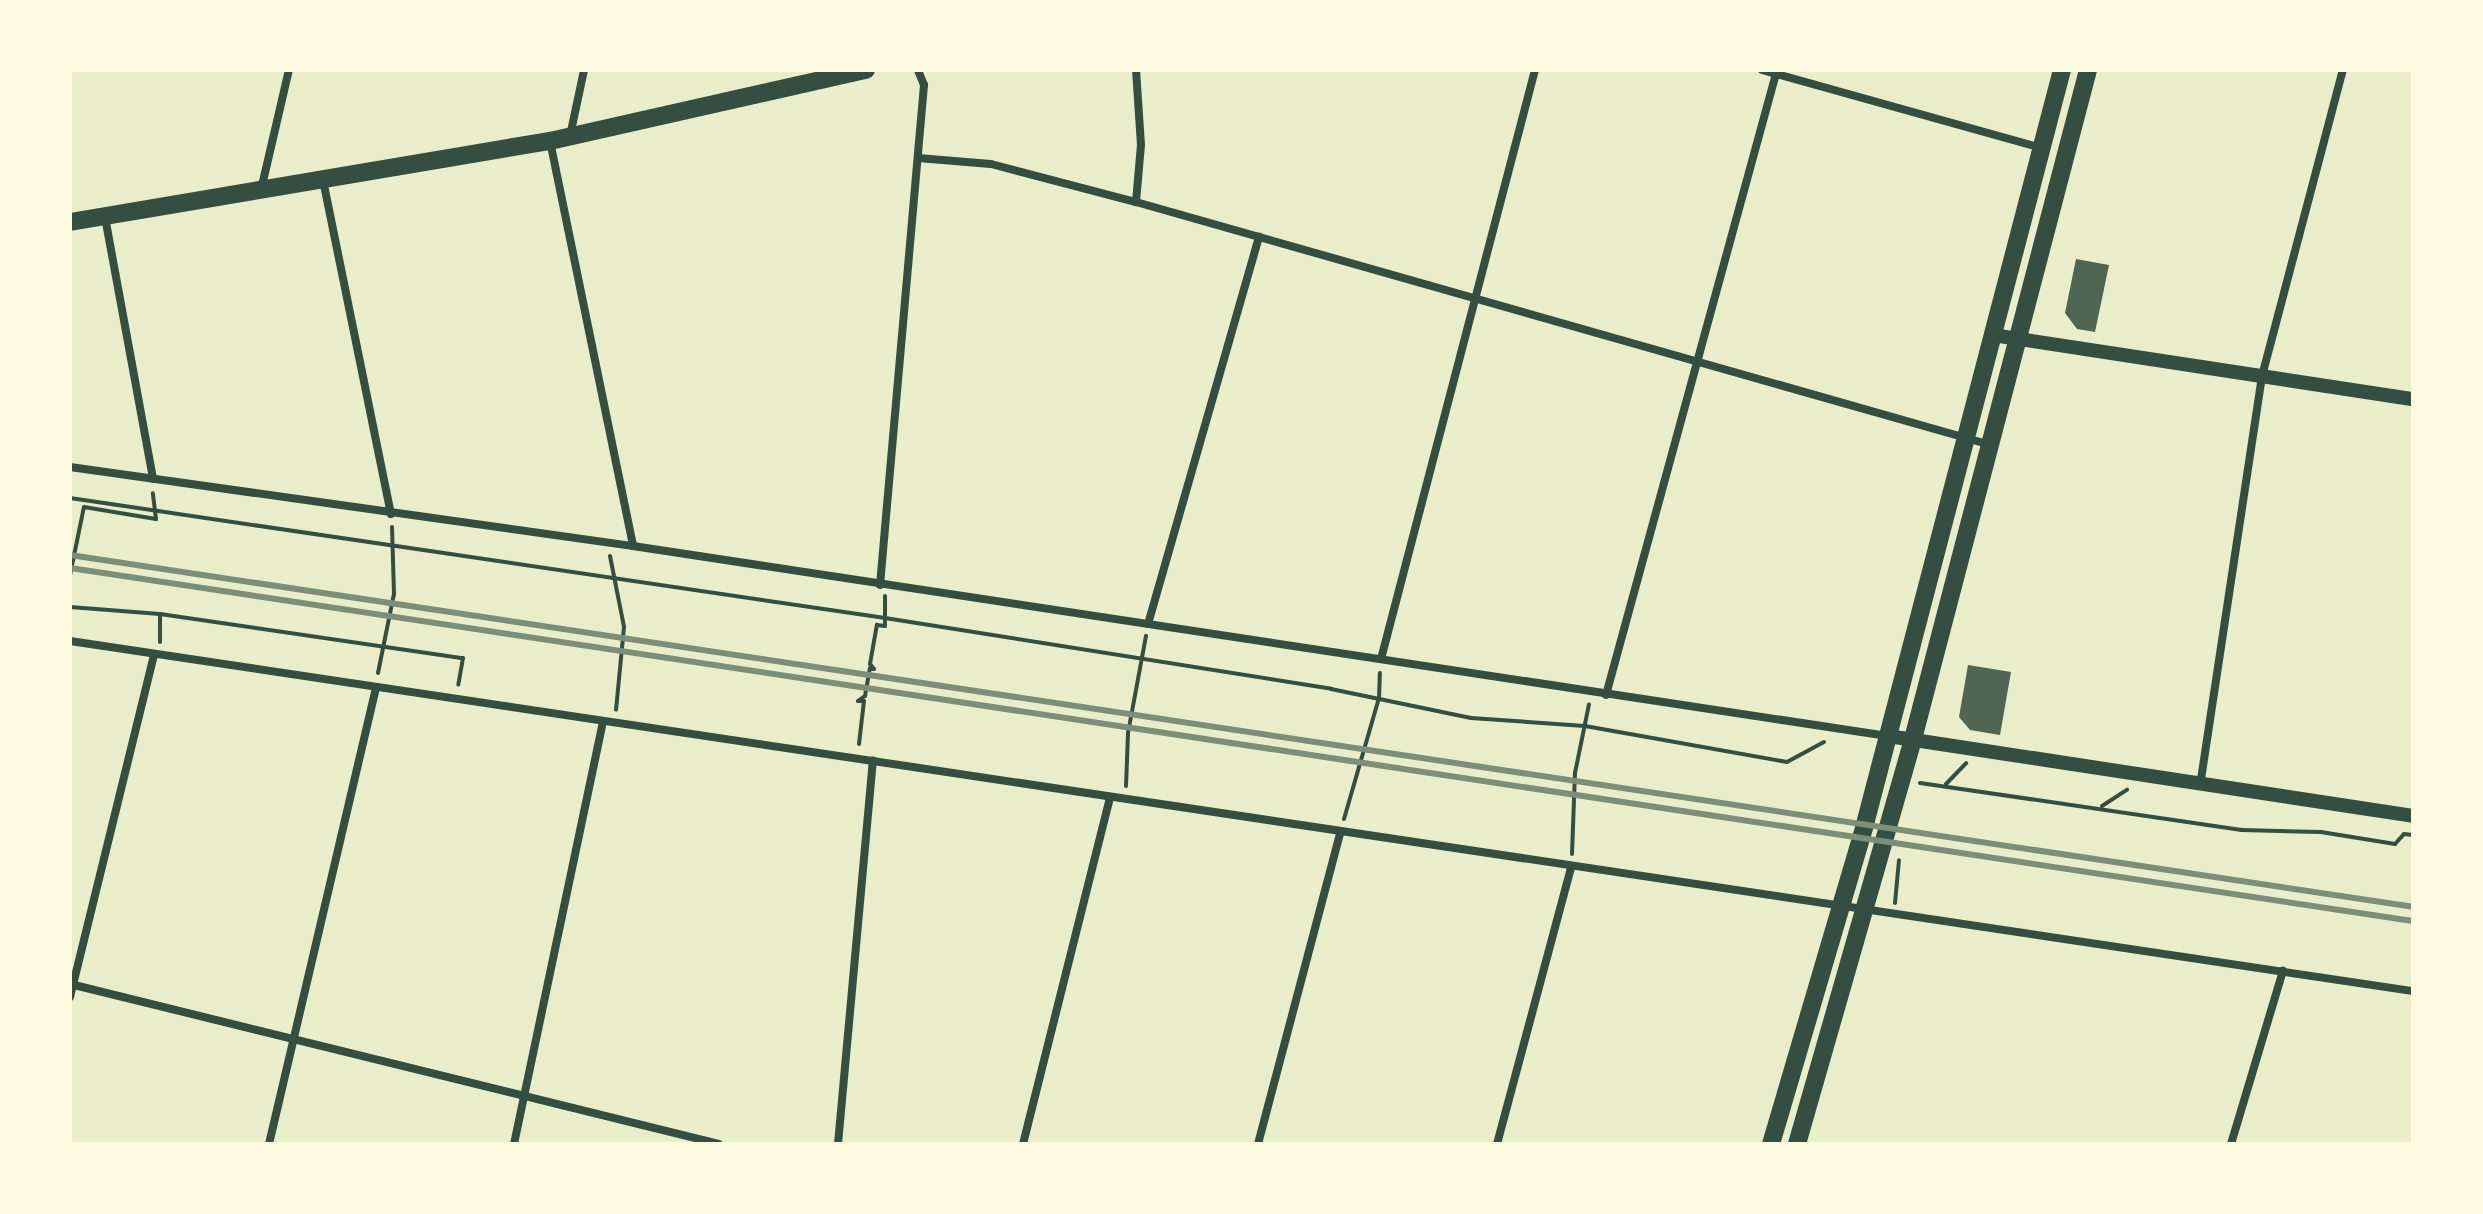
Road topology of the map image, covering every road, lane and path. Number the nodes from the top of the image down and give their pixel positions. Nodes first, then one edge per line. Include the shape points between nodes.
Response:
1 (289, 70) edge
2 (584, 70) edge
3 (866, 70) edge
4 (918, 70) edge
5 (1136, 70) edge
6 (1535, 70) edge
7 (1762, 70) edge
8 (2062, 70) edge
9 (2088, 70) edge
10 (2343, 70) edge
11 (1777, 72) edge
12 (824, 75) edge
13 (570, 136) junction
14 (550, 141) junction
15 (2041, 148) junction
16 (918, 158) junction
17 (323, 179) junction
18 (261, 190) junction
19 (1136, 202) junction
20 (105, 216) junction
21 (70, 222) edge
22 (1259, 237) junction
23 (1475, 300) junction
24 (1993, 335) junction
25 (2016, 341) junction
26 (1697, 363) junction
27 (2262, 376) junction
28 (2413, 399) edge
29 (1964, 438) junction
30 (1987, 444) junction
31 (70, 467) edge
32 (153, 479) junction
33 (70, 498) edge
34 (155, 511) junction
35 (391, 514) junction
36 (73, 534) edge
37 (607, 542) junction
38 (72, 544) edge
39 (392, 546) junction
40 (633, 546) junction
41 (70, 575) edge
42 (614, 578) junction
43 (880, 585) junction
44 (70, 607) edge
45 (160, 614) junction
46 (885, 618) junction
47 (1148, 624) junction
48 (70, 641) edge
49 (384, 647) junction
50 (154, 656) junction
51 (1381, 659) junction
52 (1141, 660) junction
53 (376, 687) junction
54 (1591, 693) junction
55 (1606, 695) junction
56 (1379, 698) junction
57 (455, 700) junction
58 (603, 722) junction
59 (614, 724) junction
60 (1585, 726) junction
61 (1888, 736) junction
62 (1913, 739) junction
63 (1809, 747) dead end
64 (1968, 748) junction
65 (858, 759) junction
66 (873, 761) junction
67 (2129, 775) junction
68 (1946, 784) junction
69 (2200, 786) junction
70 (1917, 787) dead end
71 (1110, 798) junction
72 (1125, 800) junction
73 (2099, 808) junction
74 (2413, 816) edge
75 (1340, 833) junction
76 (2413, 835) edge
77 (1900, 857) dead end
78 (1571, 868) junction
79 (1843, 906) junction
80 (1865, 909) junction
81 (1894, 913) junction
82 (2283, 971) junction
83 (72, 984) edge
84 (2413, 991) edge
85 (70, 997) edge
86 (293, 1043) junction
87 (526, 1097) junction
88 (269, 1144) edge
89 (514, 1144) edge
90 (719, 1144) edge
91 (838, 1144) edge
92 (1023, 1144) edge
93 (1258, 1144) edge
94 (1497, 1144) edge
95 (1771, 1144) edge
96 (1797, 1144) edge
97 (2231, 1144) edge

1 - 18 street
2 - 13 street
3 - 12 main road
4 - 16 street via 924,85
5 - 19 street via 1141,145
6 - 23 street
7 - 11 street
8 - 15 main road
9 - 25 main road
10 - 27 street
11 - 15 street
11 - 26 street
12 - 13 main road
13 - 14 main road
14 - 17 main road
14 - 40 street
15 - 24 main road
16 - 19 street via 991,164
16 - 43 street
17 - 18 main road
17 - 35 street
18 - 20 main road
19 - 22 street
20 - 21 main road
20 - 32 street
22 - 23 street
22 - 47 street
23 - 26 street
23 - 51 street
24 - 25 street
24 - 29 main road
25 - 27 street
25 - 30 main road
26 - 29 street
26 - 55 street
27 - 28 street
27 - 69 street
29 - 30 street
29 - 61 main road
30 - 62 main road
31 - 32 street
32 - 34 path
32 - 35 street
33 - 34 path
34 - 36 path via 156,519 84,507 81,535
34 - 39 path
35 - 37 street
35 - 39 path
36 - 38 path
37 - 40 street
37 - 42 path
38 - 41 path
39 - 42 path
39 - 49 path via 394,594
40 - 43 street
42 - 46 path
42 - 59 path via 624,627
43 - 46 path
43 - 47 street
44 - 45 path
45 - 49 path
45 - 50 path
46 - 52 path
46 - 65 path via 885,626 877,625 870,664 874,669 870,668 865,696 858,701 864,701
47 - 51 street
47 - 52 path
48 - 50 street
49 - 53 path
49 - 57 path via 463,658
50 - 53 street
50 - 83 street
51 - 54 street
51 - 56 path
52 - 56 path
52 - 72 path via 1128,733
53 - 57 street
53 - 86 street
54 - 55 street
54 - 60 path
55 - 61 street
56 - 60 path via 1471,718
56 - 75 path
57 - 58 street
58 - 59 street
58 - 87 street
59 - 65 street
60 - 63 path via 1787,762
60 - 78 path via 1575,773
61 - 62 street
61 - 79 main road
62 - 64 street
62 - 80 main road
64 - 67 street
64 - 68 path via 1965,768
65 - 66 street
66 - 71 street
66 - 91 street
67 - 69 street
67 - 73 path via 2127,793
68 - 70 path via 1922,780
68 - 73 path
69 - 74 street
71 - 72 street
71 - 92 street
72 - 75 street
73 - 76 path via 2242,830 2321,832 2395,844 2404,834
75 - 78 street
75 - 93 street
77 - 81 path
78 - 79 street
78 - 94 street
79 - 80 street
79 - 95 main road
80 - 81 street
80 - 96 main road
81 - 82 street
82 - 84 street
82 - 97 street
83 - 85 street
83 - 86 street
86 - 87 street
86 - 88 street
87 - 89 street
87 - 90 street

